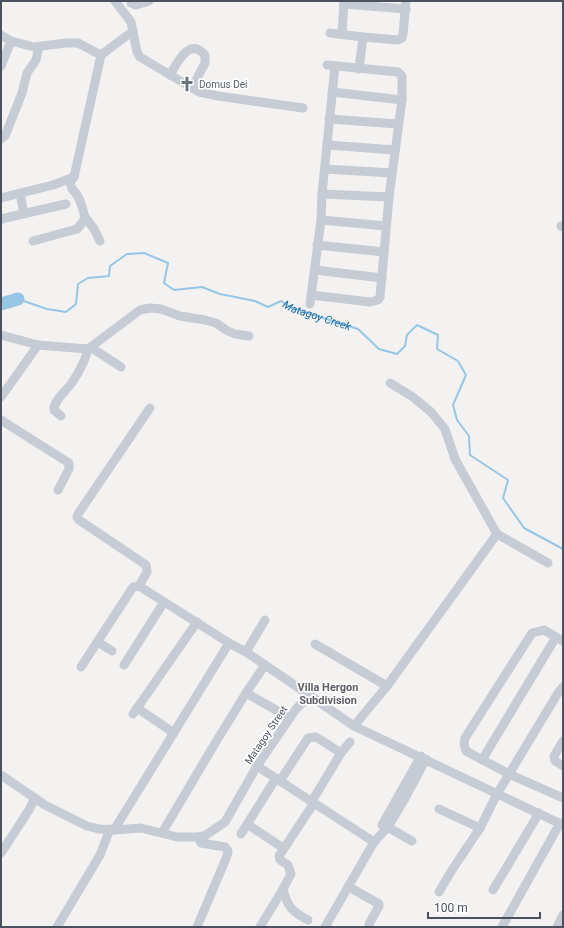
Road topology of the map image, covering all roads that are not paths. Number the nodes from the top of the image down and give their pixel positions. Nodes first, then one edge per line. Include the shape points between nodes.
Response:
1 (115, 1) edge
2 (131, 1) edge
3 (149, 1) edge
4 (344, 2) edge
5 (406, 5) edge
6 (132, 27) junction
7 (330, 33) dead end
8 (342, 34) junction
9 (1, 35) edge
10 (363, 37) junction
11 (11, 41) junction
12 (39, 47) junction
13 (101, 55) junction
14 (1, 66) edge
15 (359, 69) junction
16 (170, 75) junction
17 (192, 88) junction
18 (332, 92) junction
19 (402, 100) junction
20 (303, 108) dead end
21 (329, 119) junction
22 (398, 124) junction
23 (1, 139) edge
24 (327, 145) junction
25 (395, 150) junction
26 (325, 169) junction
27 (392, 173) junction
28 (74, 177) junction
29 (20, 193) junction
30 (322, 194) junction
31 (389, 197) junction
32 (1, 198) edge
33 (66, 204) dead end
34 (24, 214) junction
35 (85, 217) junction
36 (1, 219) edge
37 (321, 220) junction
38 (386, 226) junction
39 (33, 241) dead end
40 (100, 241) dead end
41 (317, 245) junction
42 (384, 252) junction
43 (315, 270) junction
44 (382, 278) junction
45 (1, 335) edge
46 (249, 336) dead end
47 (38, 345) junction
48 (90, 349) junction
49 (121, 367) dead end
50 (390, 383) dead end
51 (1, 397) edge
52 (150, 408) dead end
53 (61, 416) dead end
54 (1, 420) edge
55 (58, 490) dead end
56 (497, 534) junction
57 (548, 563) dead end
58 (139, 586) junction
59 (164, 602) junction
60 (265, 620) dead end
61 (197, 622) junction
62 (559, 639) edge
63 (98, 642) junction
64 (228, 643) junction
65 (315, 644) dead end
66 (112, 651) dead end
67 (246, 652) junction
68 (124, 665) dead end
69 (265, 665) junction
70 (82, 667) dead end
71 (387, 686) junction
72 (563, 687) edge
73 (246, 693) junction
74 (312, 697) junction
75 (290, 718) junction
76 (354, 726) junction
77 (174, 733) junction
78 (563, 741) edge
79 (350, 742) dead end
80 (341, 753) junction
81 (423, 758) junction
82 (482, 760) junction
83 (257, 766) junction
84 (563, 766) edge
85 (1, 774) edge
86 (509, 774) junction
87 (278, 780) junction
88 (497, 794) junction
89 (35, 798) junction
90 (563, 798) edge
91 (313, 802) junction
92 (439, 809) dead end
93 (539, 813) junction
94 (247, 824) junction
95 (561, 824) edge
96 (385, 826) junction
97 (480, 828) junction
98 (112, 830) junction
99 (162, 833) junction
100 (241, 834) dead end
101 (198, 837) junction
102 (376, 840) junction
103 (412, 841) dead end
104 (283, 848) junction
105 (1, 853) edge
106 (349, 886) junction
107 (283, 889) junction
108 (493, 890) dead end
109 (439, 892) dead end
110 (563, 915) edge
111 (308, 920) dead end
112 (369, 924) dead end
113 (57, 927) edge
114 (197, 927) edge
115 (260, 927) edge
116 (325, 927) edge
117 (502, 927) edge
118 (558, 927) edge

1 - 6 street
2 - 3 street via 136,5
4 - 5 street
4 - 8 street
5 - 10 street via 402,38 398,40
6 - 13 street
6 - 16 street via 140,57
7 - 8 street
8 - 10 street
9 - 11 street
10 - 15 street
11 - 12 street
11 - 14 street
12 - 13 street via 78,42
12 - 23 street via 5,136
13 - 28 street
15 - 18 street via 331,65
15 - 19 street via 398,72 402,76
16 - 17 street
16 - 17 street via 188,51 195,48 201,51 205,55 205,63
17 - 20 street via 218,96
18 - 19 street
18 - 21 street
19 - 22 street
21 - 22 street
21 - 24 street
22 - 25 street
24 - 25 street
24 - 26 street
25 - 27 street
26 - 27 street
26 - 30 street
27 - 31 street
28 - 29 street
28 - 35 street via 70,182 81,201
29 - 32 street
29 - 34 street
30 - 31 street
30 - 37 street
31 - 38 street
33 - 34 street
34 - 36 street
35 - 39 street via 77,229
35 - 40 street
37 - 38 street
37 - 41 street
38 - 42 street
41 - 42 street
41 - 43 street
42 - 44 street
43 - 44 street
43 - 44 street via 311,300 375,302 380,297
45 - 47 street
46 - 48 street via 235,334 206,320 150,308 140,310
47 - 48 street
47 - 51 street
48 - 49 street
48 - 53 street via 71,384 54,406 54,410
50 - 56 street via 425,406 445,429 455,459
52 - 58 street via 77,517 146,565 147,572
54 - 55 street via 70,463
56 - 57 street
56 - 71 street
58 - 59 street
58 - 63 street via 133,587
59 - 61 street
59 - 68 street
60 - 67 street
61 - 64 street
61 - 77 street via 135,711
62 - 82 street
62 - 82 street via 544,630 532,633 465,738 466,751
63 - 66 street
63 - 70 street
64 - 67 street
64 - 77 street
65 - 71 street
67 - 69 street
69 - 73 street
69 - 74 street
71 - 76 street
72 - 86 street
73 - 75 street
73 - 99 street
74 - 75 street, Matagoy Street via 301,704
74 - 76 street
75 - 83 street, Matagoy Street
76 - 81 street
77 - 98 street
78 - 84 street via 554,756 555,761
79 - 80 street
80 - 87 street via 316,737 308,738
80 - 91 street
81 - 88 street
81 - 96 street
82 - 86 street
83 - 87 street
83 - 101 street, Matagoy Street via 225,822 206,835
85 - 89 street, Matagoy Street
86 - 88 street
86 - 90 street
87 - 91 street
87 - 94 street
88 - 93 street
88 - 97 street
89 - 98 street, Matagoy Street via 87,826
89 - 105 street
91 - 102 street
91 - 104 street
92 - 97 street
93 - 95 street
93 - 108 street
94 - 100 street
94 - 104 street
95 - 117 street
96 - 102 street
96 - 103 street
97 - 109 street
98 - 99 street, Matagoy Street via 141,828
98 - 113 street
99 - 101 street, Matagoy Street via 177,837
101 - 114 street via 201,842 225,847 228,851
102 - 106 street
104 - 107 street via 280,860 288,865 291,874
106 - 112 street via 378,904
106 - 116 street
107 - 111 street via 288,905
107 - 115 street
110 - 118 street

